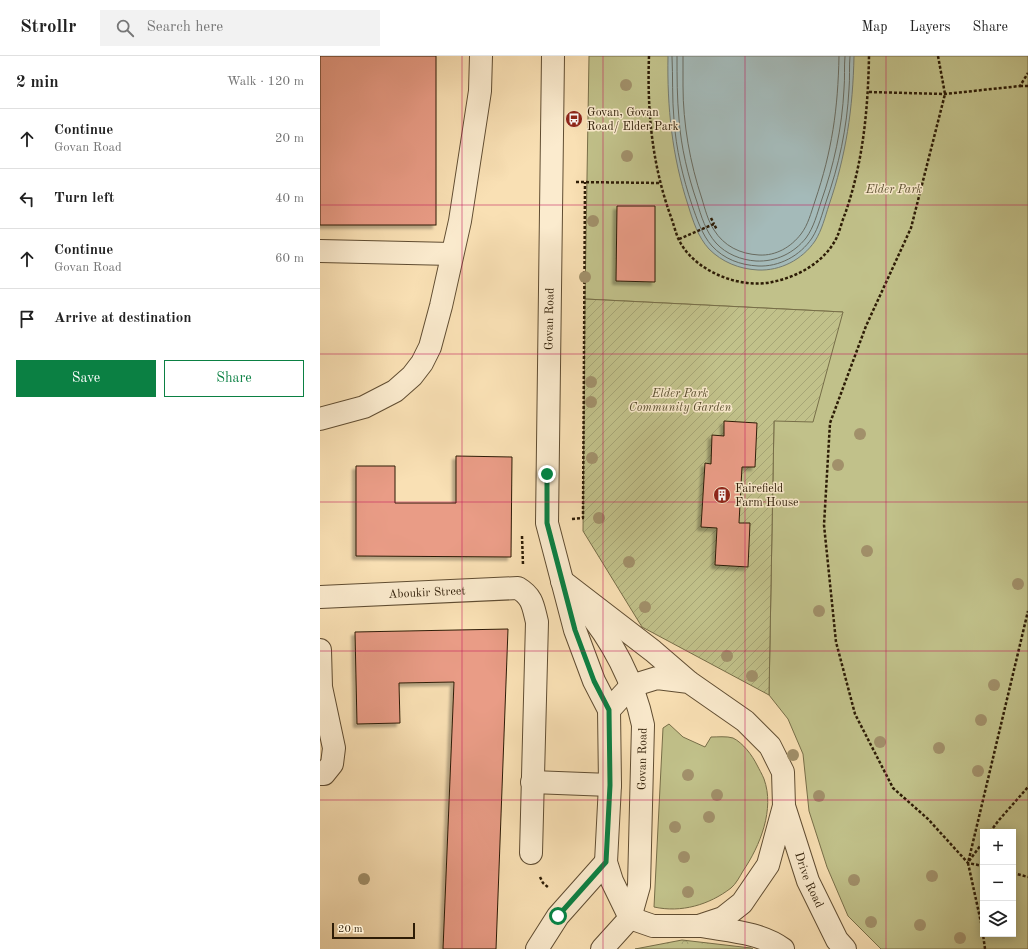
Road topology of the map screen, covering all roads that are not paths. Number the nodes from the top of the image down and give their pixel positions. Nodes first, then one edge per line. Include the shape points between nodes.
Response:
1 (481, 56) edge
2 (553, 56) edge
3 (320, 251) edge
4 (452, 254) junction
5 (320, 419) edge
6 (562, 581) junction
7 (320, 597) edge
8 (320, 650) edge
9 (689, 682) junction
10 (630, 686) junction
11 (609, 710) junction
12 (320, 774) edge
13 (532, 782) junction
14 (610, 785) junction
15 (784, 806) junction
16 (531, 853) dead end
17 (606, 862) junction
18 (630, 918) junction
19 (699, 926) junction
20 (537, 949) edge
21 (602, 949) edge
22 (783, 949) edge
23 (845, 949) edge

1 - 4 street via 480,92 460,221
2 - 6 street, Govan Road via 547,523
3 - 4 street
4 - 5 street via 430,346 412,376 396,391 364,407
6 - 9 street
6 - 10 street, Govan Road via 595,619 623,666
6 - 11 street, Govan Road via 575,630 594,681
7 - 13 street, Aboukir Street via 518,588 526,592 531,598 537,622
8 - 12 street via 321,687 334,748 332,764 324,774
9 - 10 street via 657,678
9 - 15 street via 745,721 770,746 783,772
10 - 11 street
10 - 18 street, Govan Road via 643,725 639,886
11 - 14 street
13 - 14 street
13 - 16 street
14 - 17 street
15 - 19 street via 768,865 742,903 723,918
15 - 23 street, Drive Road via 808,880 837,940
17 - 18 street
17 - 20 street via 558,916
18 - 19 street via 653,926
18 - 21 street, Govan Road
19 - 22 street via 752,935 775,943

